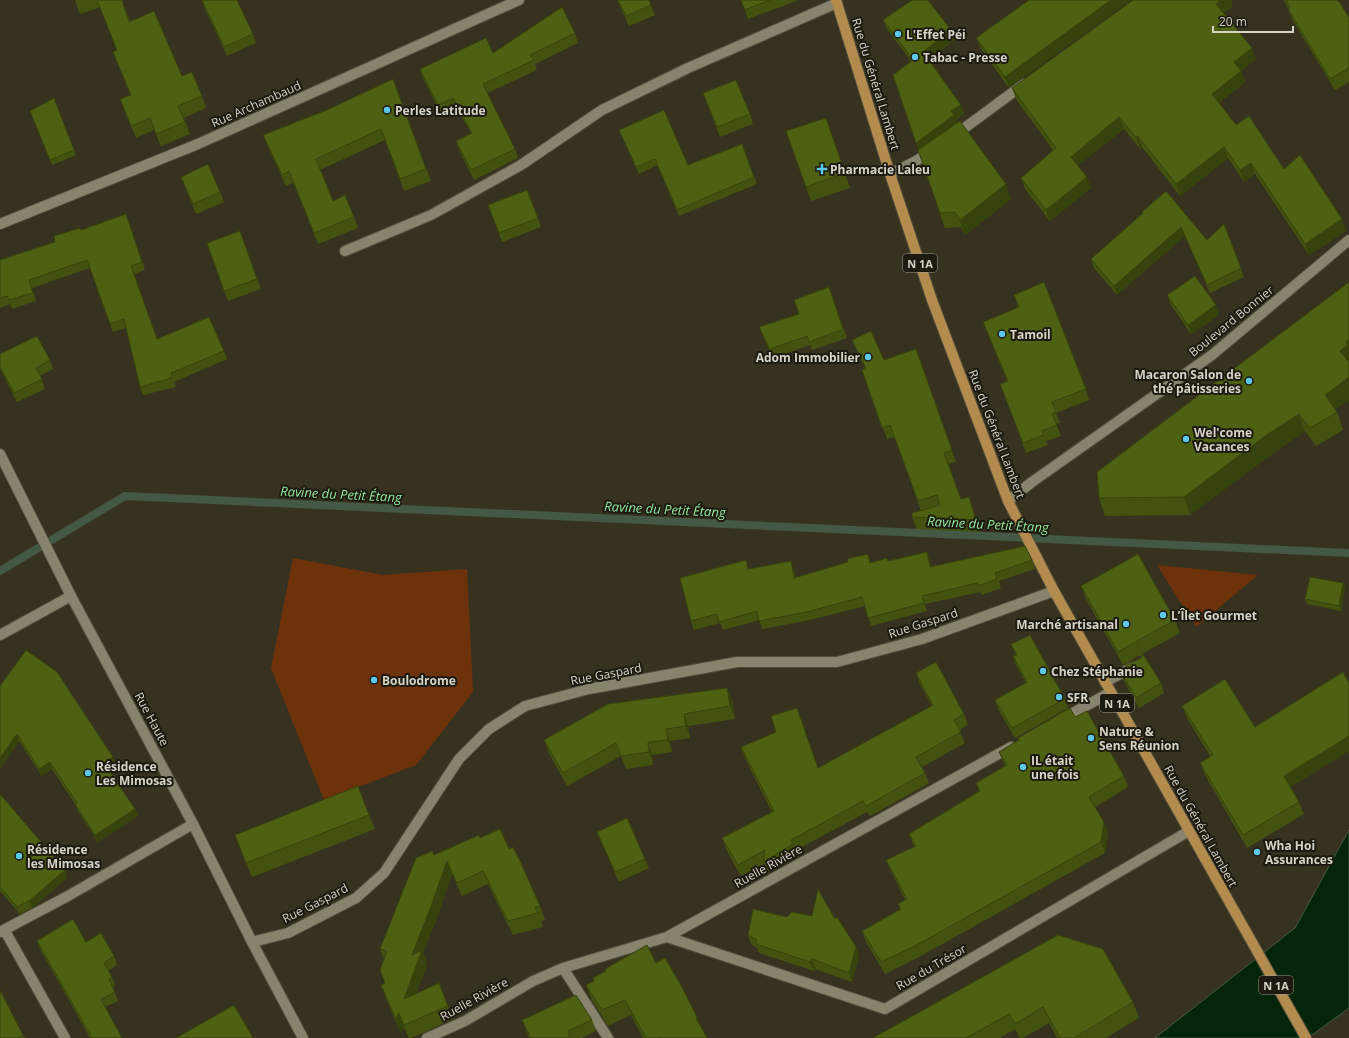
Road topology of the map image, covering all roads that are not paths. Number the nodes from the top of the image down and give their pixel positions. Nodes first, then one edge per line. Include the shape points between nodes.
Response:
1 (519, 0) edge
2 (836, 1) edge
3 (1033, 77) edge
4 (890, 174) junction
5 (0, 224) edge
6 (1349, 240) edge
7 (345, 251) dead end
8 (0, 454) edge
9 (1008, 501) junction
10 (1054, 592) junction
11 (71, 596) junction
12 (0, 635) edge
13 (1141, 662) edge
14 (1106, 682) junction
15 (1111, 692) junction
16 (1056, 722) edge
17 (1021, 742) edge
18 (193, 824) junction
19 (1190, 831) junction
20 (3, 932) edge
21 (667, 937) junction
22 (252, 942) junction
23 (562, 968) junction
24 (65, 1038) edge
25 (304, 1038) edge
26 (427, 1038) edge
27 (608, 1038) edge
28 (1306, 1038) edge

1 - 5 street, Rue Archambaud via 198,144
2 - 4 main road, Rue du Général Lambert / N 1A
2 - 7 street via 602,110 521,164 431,215
3 - 4 street via 941,144
4 - 9 main road, Rue du Général Lambert / N 1A via 932,300
6 - 9 street, Boulevard Bonnier via 1212,355
8 - 11 street, Rue Haute
9 - 10 main road, Rue du Général Lambert / N 1A
10 - 14 main road, Rue du Général Lambert / N 1A
10 - 22 street, Rue Gaspard via 922,639 837,662 737,662 589,689 525,706 489,729 459,759 384,873 362,893 288,933
11 - 12 street
11 - 18 street, Rue Haute
13 - 14 street
14 - 15 main road, Rue du Général Lambert / N 1A
15 - 16 street
15 - 19 main road, Rue du Général Lambert / N 1A
17 - 21 street, Ruelle Rivière
18 - 20 street
18 - 22 street, Rue Haute
19 - 21 street, Rue du Trésor via 885,1009
19 - 28 main road, Rue du Général Lambert / N 1A
20 - 24 street
21 - 23 street, Ruelle Rivière
22 - 25 street, Rue Haute
23 - 26 street, Ruelle Rivière via 533,980 465,1021
23 - 27 street

